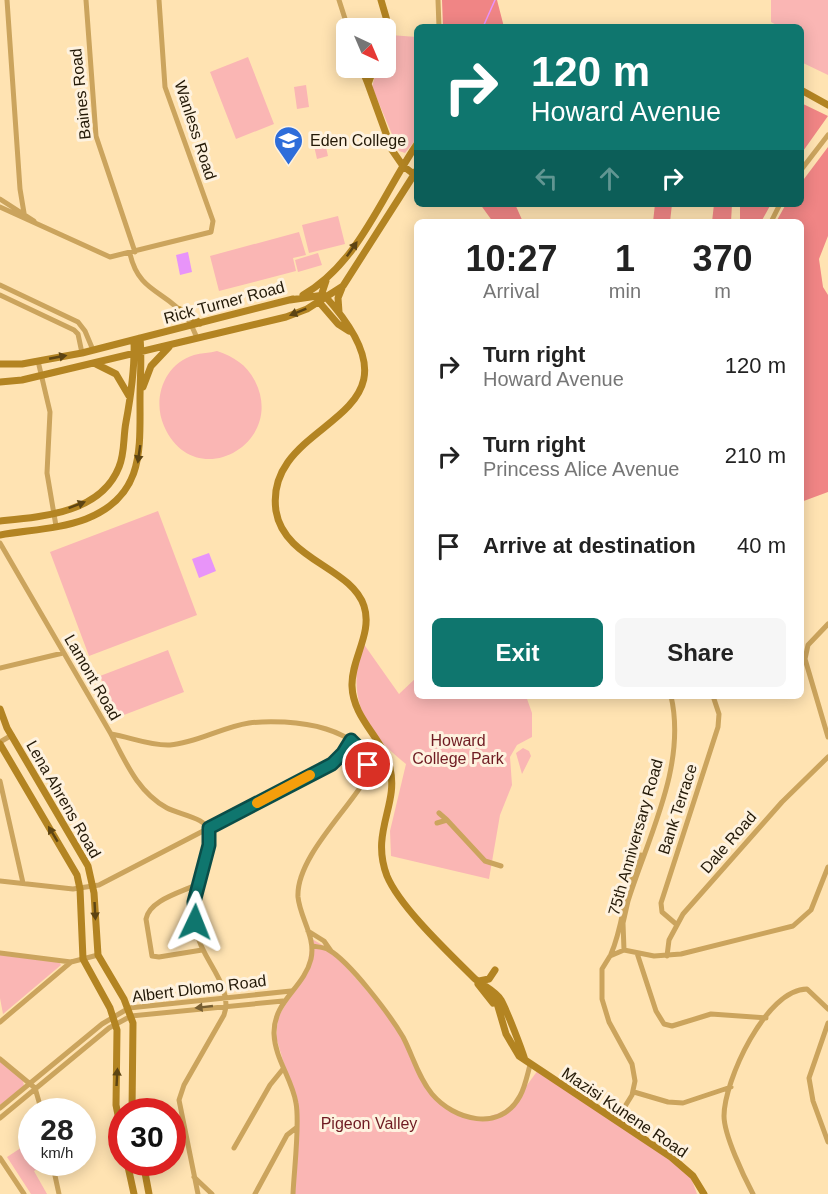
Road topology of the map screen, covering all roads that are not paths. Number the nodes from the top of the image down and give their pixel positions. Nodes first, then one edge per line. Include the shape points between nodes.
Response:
1 (7, 0) edge
2 (86, 0) edge
3 (159, 0) edge
4 (339, 0) edge
5 (381, 0) edge
6 (438, 0) edge
7 (345, 18) edge
8 (386, 18) edge
9 (439, 24) edge
10 (366, 78) edge
11 (370, 78) edge
12 (368, 84) junction
13 (804, 92) edge
14 (828, 105) edge
15 (828, 135) edge
16 (414, 149) edge
17 (403, 166) junction
18 (804, 166) edge
19 (414, 172) edge
20 (414, 176) edge
21 (20, 189) junction
22 (0, 199) edge
23 (14, 206) junction
24 (0, 207) edge
25 (10, 212) junction
26 (24, 213) junction
27 (40, 227) junction
28 (133, 253) junction
29 (328, 278) junction
30 (0, 285) edge
31 (343, 286) junction
32 (0, 295) edge
33 (322, 298) junction
34 (290, 300) junction
35 (180, 310) junction
36 (57, 312) junction
37 (340, 314) junction
38 (53, 320) junction
39 (200, 322) junction
40 (191, 325) junction
41 (351, 332) junction
42 (197, 338) junction
43 (137, 339) junction
44 (173, 344) junction
45 (93, 350) junction
46 (82, 353) junction
47 (138, 353) junction
48 (38, 361) junction
49 (92, 363) junction
50 (0, 364) edge
51 (41, 375) junction
52 (0, 382) edge
53 (140, 396) junction
54 (130, 398) junction
55 (127, 419) junction
56 (140, 420) junction
57 (53, 514) junction
58 (0, 521) edge
59 (56, 526) junction
60 (0, 534) edge
61 (0, 544) edge
62 (828, 624) edge
63 (63, 652) junction
64 (0, 668) edge
65 (671, 699) edge
66 (714, 699) edge
67 (0, 709) edge
68 (111, 734) junction
69 (12, 735) junction
70 (828, 737) edge
71 (353, 741) junction
72 (0, 743) edge
73 (366, 757) junction
74 (344, 758) junction
75 (827, 759) edge
76 (332, 764) junction
77 (0, 781) edge
78 (54, 806) junction
79 (41, 813) junction
80 (439, 813) dead end
81 (447, 820) junction
82 (437, 823) dead end
83 (209, 828) junction
84 (646, 845) junction
85 (501, 866) dead end
86 (828, 867) edge
87 (0, 881) edge
88 (23, 883) junction
89 (198, 884) junction
90 (93, 887) junction
91 (80, 889) junction
92 (676, 924) junction
93 (308, 931) junction
94 (312, 946) junction
95 (202, 950) junction
96 (624, 950) junction
97 (331, 951) junction
98 (0, 953) edge
99 (637, 953) junction
100 (98, 956) junction
101 (610, 956) junction
102 (667, 956) junction
103 (83, 959) junction
104 (71, 962) junction
105 (495, 970) dead end
106 (477, 980) junction
107 (291, 991) junction
108 (494, 993) junction
109 (227, 998) junction
110 (283, 1001) junction
111 (227, 1005) junction
112 (496, 1007) junction
113 (828, 1009) edge
114 (130, 1012) junction
115 (766, 1018) junction
116 (115, 1020) junction
117 (0, 1022) edge
118 (828, 1023) edge
119 (68, 1052) junction
120 (73, 1058) junction
121 (0, 1059) edge
122 (527, 1063) junction
123 (283, 1069) junction
124 (33, 1085) junction
125 (730, 1087) junction
126 (634, 1092) junction
127 (37, 1098) edge
128 (116, 1098) edge
129 (131, 1098) edge
130 (0, 1108) edge
131 (0, 1118) edge
132 (616, 1121) junction
133 (296, 1128) junction
134 (828, 1142) edge
135 (234, 1148) dead end
136 (0, 1158) edge
137 (55, 1176) edge
138 (130, 1176) edge
139 (146, 1176) edge
140 (194, 1176) junction
141 (149, 1192) edge
142 (702, 1192) edge
143 (24, 1194) edge
144 (59, 1194) edge
145 (134, 1194) edge
146 (198, 1194) edge
147 (212, 1194) edge
148 (255, 1194) edge
149 (293, 1194) edge
150 (753, 1194) edge

1 - 21 street
2 - 28 street, Baines Road via 96,136
3 - 28 street, Wanless Road via 165,87 213,230
4 - 7 street
5 - 8 main road
6 - 9 street
10 - 12 main road
11 - 12 main road
12 - 17 main road via 392,150
13 - 14 main road
15 - 18 street
16 - 17 main road, Rick Turner Road
17 - 19 main road
29 -> 17 main road, Rick Turner Road via 353,248
20 - 31 main road, Rick Turner Road
21 - 23 street
21 - 26 street
22 - 23 street
23 - 25 street
23 - 26 street
24 - 25 street
25 - 27 street
26 - 27 street
27 - 28 street via 105,256
28 - 35 street, Baines Road via 135,271 143,284
29 - 33 main road
29 - 34 main road, Rick Turner Road
30 - 36 street
31 - 33 main road, Rick Turner Road
31 - 37 main road via 338,303
32 - 38 street
33 - 34 main road
33 - 37 main road
33 - 41 main road via 338,324
33 -> 42 main road, Rick Turner Road via 296,314
34 - 39 main road, Rick Turner Road
35 - 39 main road
35 - 40 street, Baines Road
36 - 38 street
36 - 45 street via 82,326
37 - 41 main road
38 - 46 street via 74,330
39 - 40 main road, Rick Turner Road
40 - 42 street, Baines Road
40 - 43 main road, Rick Turner Road
41 - 106 main road via 363,352 364,377 359,394 346,411 315,433 294,456 279,480 275,499 280,523 289,539 352,589 364,606 365,632 353,670 352,688 360,717 386,756 391,773 380,840 388,878 402,901
42 - 44 main road, Rick Turner Road
43 - 45 main road, Rick Turner Road
43 - 47 main road
44 - 47 main road, Rick Turner Road
44 - 53 main road via 151,366
45 - 46 main road, Rick Turner Road
48 -> 46 main road, Rick Turner Road
47 - 49 main road, Rick Turner Road
47 - 53 main road
47 - 54 main road
48 - 50 main road, Rick Turner Road
48 - 51 street
49 - 51 main road, Rick Turner Road
49 - 54 main road via 116,374
51 - 52 main road, Rick Turner Road
51 - 57 street via 50,412 47,472
53 - 56 main road
54 - 55 main road
55 - 56 main road
57 -> 55 main road via 82,504 109,486 123,456
56 -> 59 main road via 138,463 123,493 94,516
57 - 58 main road
57 - 59 street
59 - 60 main road
60 - 61 street, Lamont Road
61 - 63 street, Lamont Road
62 - 70 street via 808,645 805,659
63 - 64 street
63 - 68 street, Lamont Road
65 - 84 street, 75th Anniversary Road via 675,731 672,754 664,794
66 - 92 street, Bank Terrace via 718,728 661,903 662,912
67 - 69 main road, Lena Ahrens Road
68 - 71 street, Lamont Road via 169,745 228,727 272,721 314,727
68 - 83 street via 145,792 167,808
69 - 72 street
69 - 78 main road, Lena Ahrens Road
71 - 73 street
71 - 74 street
71 - 76 street
72 - 79 main road, Lena Ahrens Road
73 - 74 street
73 - 93 street via 365,780 298,885 300,909
74 - 76 street
75 - 92 street, Dale Road via 752,835
76 - 83 street
77 - 88 street
78 - 79 main road
78 - 90 main road, Lena Ahrens Road via 86,859
91 -> 79 main road, Lena Ahrens Road via 72,865
80 - 81 street
81 - 82 street
81 - 85 street via 485,861
83 - 89 street via 209,845
83 - 90 street
84 - 96 street, 75th Anniversary Road via 628,901
84 - 101 street via 627,886 619,935
86 - 102 street via 811,910 793,926
87 - 88 street
88 - 91 street
89 - 95 street via 195,922
89 - 95 street via 154,906 146,919 152,956
90 - 91 street
90 -> 100 main road, Lena Ahrens Road
91 - 103 main road, Lena Ahrens Road
92 - 102 street, Dale Road
93 - 94 street
93 - 97 street
94 - 97 street
94 - 107 street via 307,969
95 - 109 street
96 - 99 street
96 - 101 street
97 - 122 street via 381,1005 404,1039 425,1083 453,1113 481,1120 503,1113 520,1097
98 - 104 street
99 - 102 street
99 - 115 street via 664,1024 672,1026 711,1014
100 - 103 street
100 - 114 main road, Lena Ahrens Road
101 - 126 street via 602,969 602,999 609,1022 634,1068
103 - 104 street
103 - 116 main road, Lena Ahrens Road
104 - 117 street
105 - 106 main road via 489,979
106 - 108 main road
106 - 112 main road
107 - 109 street, Albert Dlomo Road
107 - 110 street
108 - 112 main road
108 - 122 main road via 501,1000
109 - 111 street
109 - 114 street, Albert Dlomo Road
110 - 111 street, Albert Dlomo Road
110 - 123 street via 274,1023
111 -> 114 street, Albert Dlomo Road
111 - 140 street via 180,1093
112 - 122 main road, Mazisi Kunene Road via 511,1044
113 - 115 street via 814,993 801,989 779,1001
114 - 116 street, Albert Dlomo Road
114 - 129 main road, Lena Ahrens Road via 134,1030
115 - 125 street via 741,1056
116 - 119 street, Albert Dlomo Road
116 - 120 street, Albert Dlomo Road
128 -> 116 main road, Lena Ahrens Road
118 - 134 street via 809,1077
119 - 120 street
119 - 124 street, Albert Dlomo Road
120 - 124 street, Albert Dlomo Road
121 - 124 street
122 - 132 main road, Mazisi Kunene Road
123 - 133 street via 297,1104
123 - 135 street via 270,1084
124 - 127 street
124 - 130 street, Albert Dlomo Road
124 - 131 street, Albert Dlomo Road
125 - 126 street via 683,1103
125 - 150 street via 725,1121
126 - 132 street
132 - 142 main road, Mazisi Kunene Road via 688,1170
133 - 148 street via 287,1135
133 - 149 street
136 - 143 street
137 - 144 street
138 - 145 main road
139 - 141 main road
140 - 146 street
140 - 147 street
141 - 145 main road

